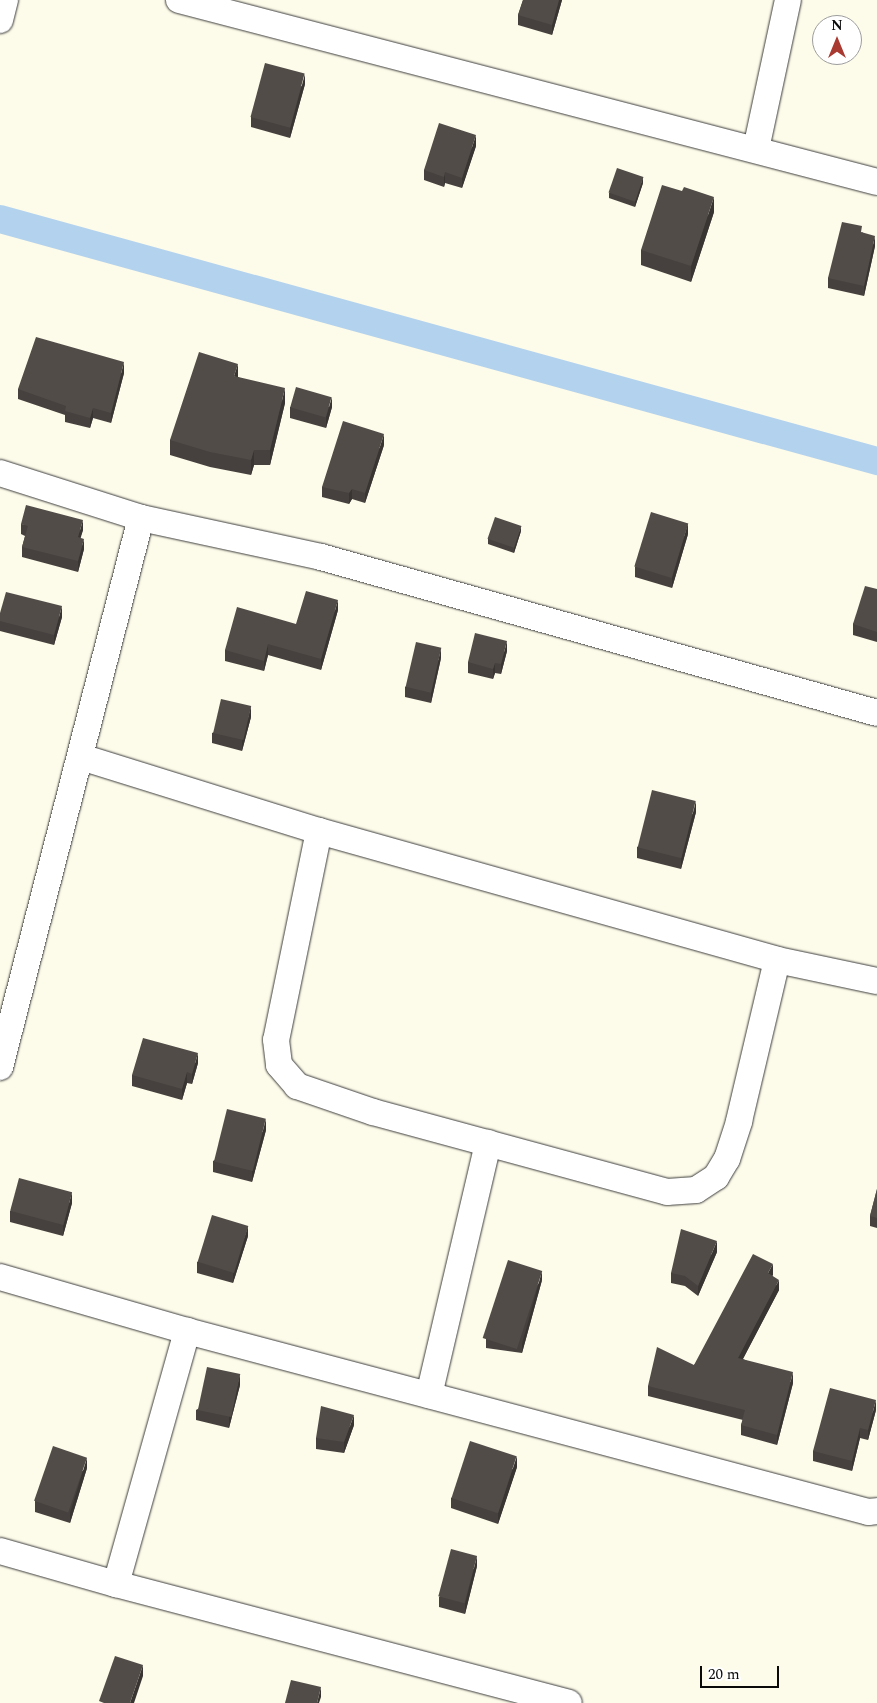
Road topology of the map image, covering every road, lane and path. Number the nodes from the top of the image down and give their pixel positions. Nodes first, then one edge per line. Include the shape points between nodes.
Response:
1 (5, 0) edge
2 (179, 0) edge
3 (788, 0) edge
4 (0, 20) edge
5 (756, 148) junction
6 (877, 182) edge
7 (0, 473) edge
8 (141, 518) junction
9 (877, 713) edge
10 (81, 757) junction
11 (319, 831) junction
12 (777, 960) junction
13 (877, 981) edge
14 (0, 1067) edge
15 (488, 1144) junction
16 (0, 1277) edge
17 (187, 1331) junction
18 (429, 1395) junction
19 (877, 1511) edge
20 (0, 1551) edge
21 (116, 1584) junction
22 (569, 1703) edge

1 - 4 street
2 - 5 street
3 - 5 street
5 - 6 street
7 - 8 street
8 - 9 street via 321,556
8 - 10 street
10 - 11 street
10 - 14 street
11 - 12 street
11 - 15 street via 276,1040 279,1065 296,1086 373,1112
12 - 13 street
12 - 15 street via 739,1120 726,1159 710,1182 696,1190 667,1192
15 - 18 street
16 - 17 street
17 - 18 street
17 - 21 street
18 - 19 street via 868,1512
20 - 21 street
21 - 22 street

